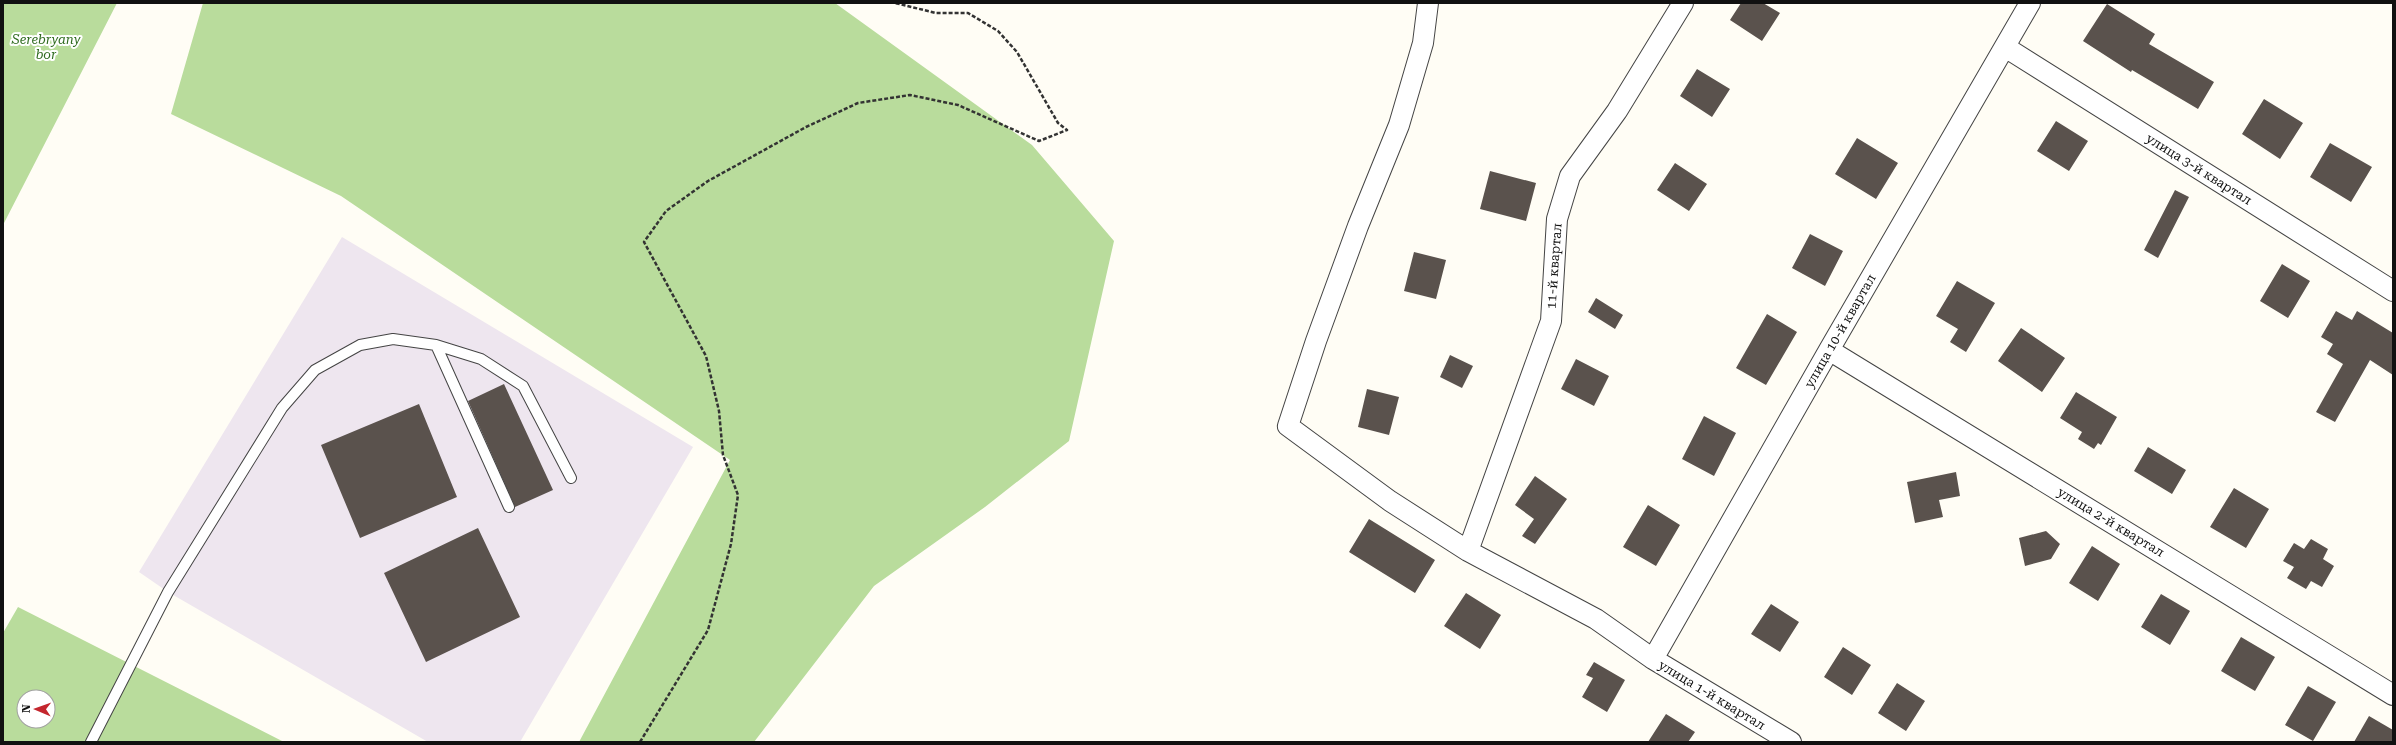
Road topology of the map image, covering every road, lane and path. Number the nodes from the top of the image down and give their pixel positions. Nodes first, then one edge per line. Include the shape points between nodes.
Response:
1 (894, 3) edge
2 (1428, 3) edge
3 (1683, 3) edge
4 (2030, 3) edge
5 (2005, 47) junction
6 (2393, 291) edge
7 (436, 345) junction
8 (1829, 350) junction
9 (571, 478) dead end
10 (509, 507) dead end
11 (1468, 550) junction
12 (1653, 660) junction
13 (2393, 695) edge
14 (91, 742) edge
15 (640, 742) edge
16 (1791, 742) edge

1 - 15 path via 936,13 968,13 998,31 1017,52 1058,123 1067,130 1039,141 958,105 910,95 858,103 806,127 708,181 661,217 644,242 706,356 719,411 723,455 738,495 732,544 708,630
2 - 11 street, улица 1-й квартал via 1423,43 1399,125 1345,262 1288,426 1390,501
3 - 11 street, 11-й квартал via 1617,111 1570,176 1557,218 1551,321
4 - 5 street, улица 10-й квартал
5 - 6 street, улица 3-й квартал
5 - 8 street, улица 10-й квартал
7 - 9 lane via 481,359 523,386
7 - 10 lane
7 - 14 lane via 393,339 360,345 315,370 282,408 168,592
8 - 12 street, улица 10-й квартал
8 - 13 street, улица 2-й квартал
11 - 12 street, улица 1-й квартал via 1596,619
12 - 16 street, улица 1-й квартал

